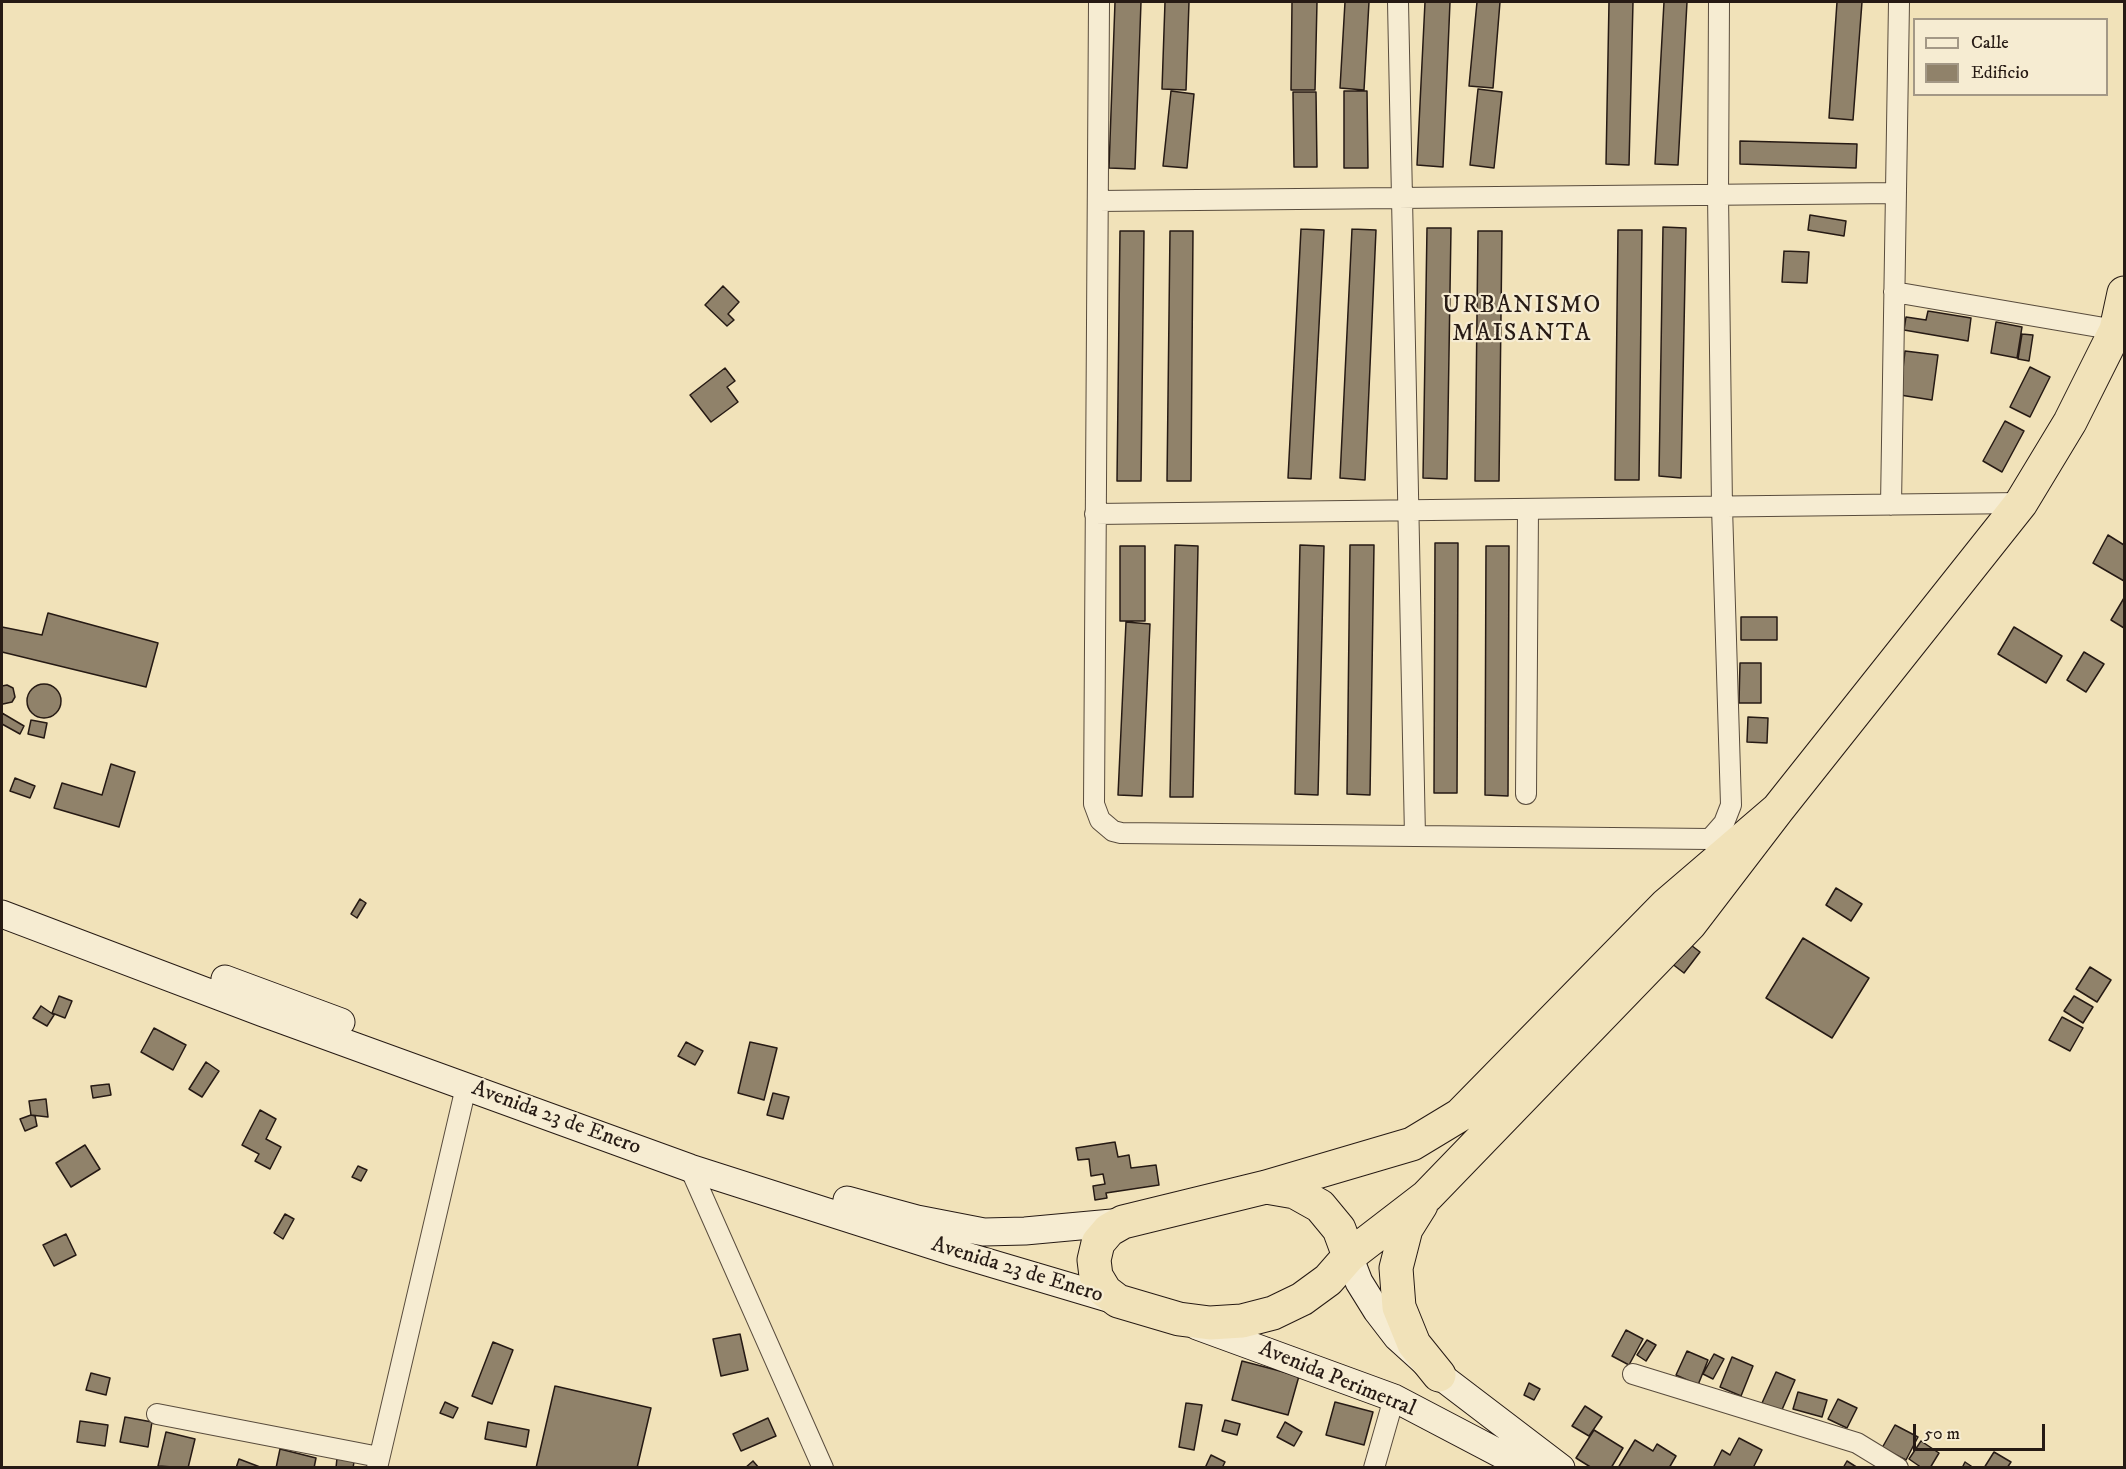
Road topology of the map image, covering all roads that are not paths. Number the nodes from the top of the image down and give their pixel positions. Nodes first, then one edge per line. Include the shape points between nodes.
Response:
1 (1100, 2) edge
2 (1398, 2) edge
3 (1719, 2) edge
4 (1899, 2) edge
5 (1896, 193) junction
6 (1718, 194) junction
7 (1402, 198) junction
8 (1098, 201) junction
9 (1894, 292) junction
10 (2124, 293) edge
11 (2116, 330) junction
12 (2021, 503) junction
13 (1891, 505) junction
14 (1722, 507) junction
15 (1528, 509) junction
16 (1408, 510) junction
17 (1095, 514) junction
18 (1526, 794) dead end
19 (1778, 809) junction
20 (1415, 836) junction
21 (2, 896) edge
22 (2, 914) edge
23 (466, 1087) junction
24 (690, 1168) junction
25 (1266, 1187) junction
26 (1426, 1196) junction
27 (1124, 1222) junction
28 (1349, 1256) junction
29 (1118, 1301) junction
30 (1179, 1319) junction
31 (1633, 1374) dead end
32 (1439, 1375) junction
33 (1394, 1398) junction
34 (156, 1414) dead end
35 (378, 1462) edge
36 (824, 1467) edge
37 (1374, 1467) edge
38 (1523, 1467) edge
39 (1561, 1467) edge
40 (1898, 1467) edge

1 - 8 street
2 - 7 street
3 - 6 street
4 - 5 street
5 - 6 street
5 - 9 street
6 - 7 street
6 - 14 street
7 - 8 street
7 - 16 street
8 - 17 street
9 - 11 street
9 - 13 street
10 - 11 highway
11 - 12 highway via 2070,422
12 - 13 street
12 - 19 highway
13 - 14 street
14 - 15 street
14 - 20 street via 1731,805 1718,832 1710,839
15 - 16 street
15 - 18 street
16 - 17 street
16 - 20 street
17 - 20 street via 1094,804 1105,826 1121,833
19 - 25 highway via 1666,905 1460,1115 1412,1144
19 - 26 highway via 1690,924
21 - 27 main road, Avenida 23 de Enero via 668,1141 825,1194 984,1232
22 - 23 main road, Avenida 23 de Enero
23 - 24 main road, Avenida 23 de Enero
23 - 35 street
24 - 29 main road, Avenida 23 de Enero
24 - 36 street
25 - 27 highway
25 - 28 highway via 1295,1192 1320,1206 1339,1229
26 - 28 highway
26 - 32 highway via 1406,1229 1396,1268 1397,1287 1399,1307 1414,1344
27 - 29 highway via 1108,1230 1098,1243 1094,1260 1096,1276 1105,1291
28 - 30 highway via 1328,1280 1302,1299 1273,1312 1242,1321 1210,1323
28 - 32 main road, Avenida Perimetral via 1377,1311 1397,1336
29 - 30 highway
30 - 33 main road, Avenida Perimetral
31 - 40 street via 1857,1443
32 - 39 main road, Avenida Perimetral
33 - 37 street
33 - 38 main road, Avenida Perimetral
34 - 35 street

